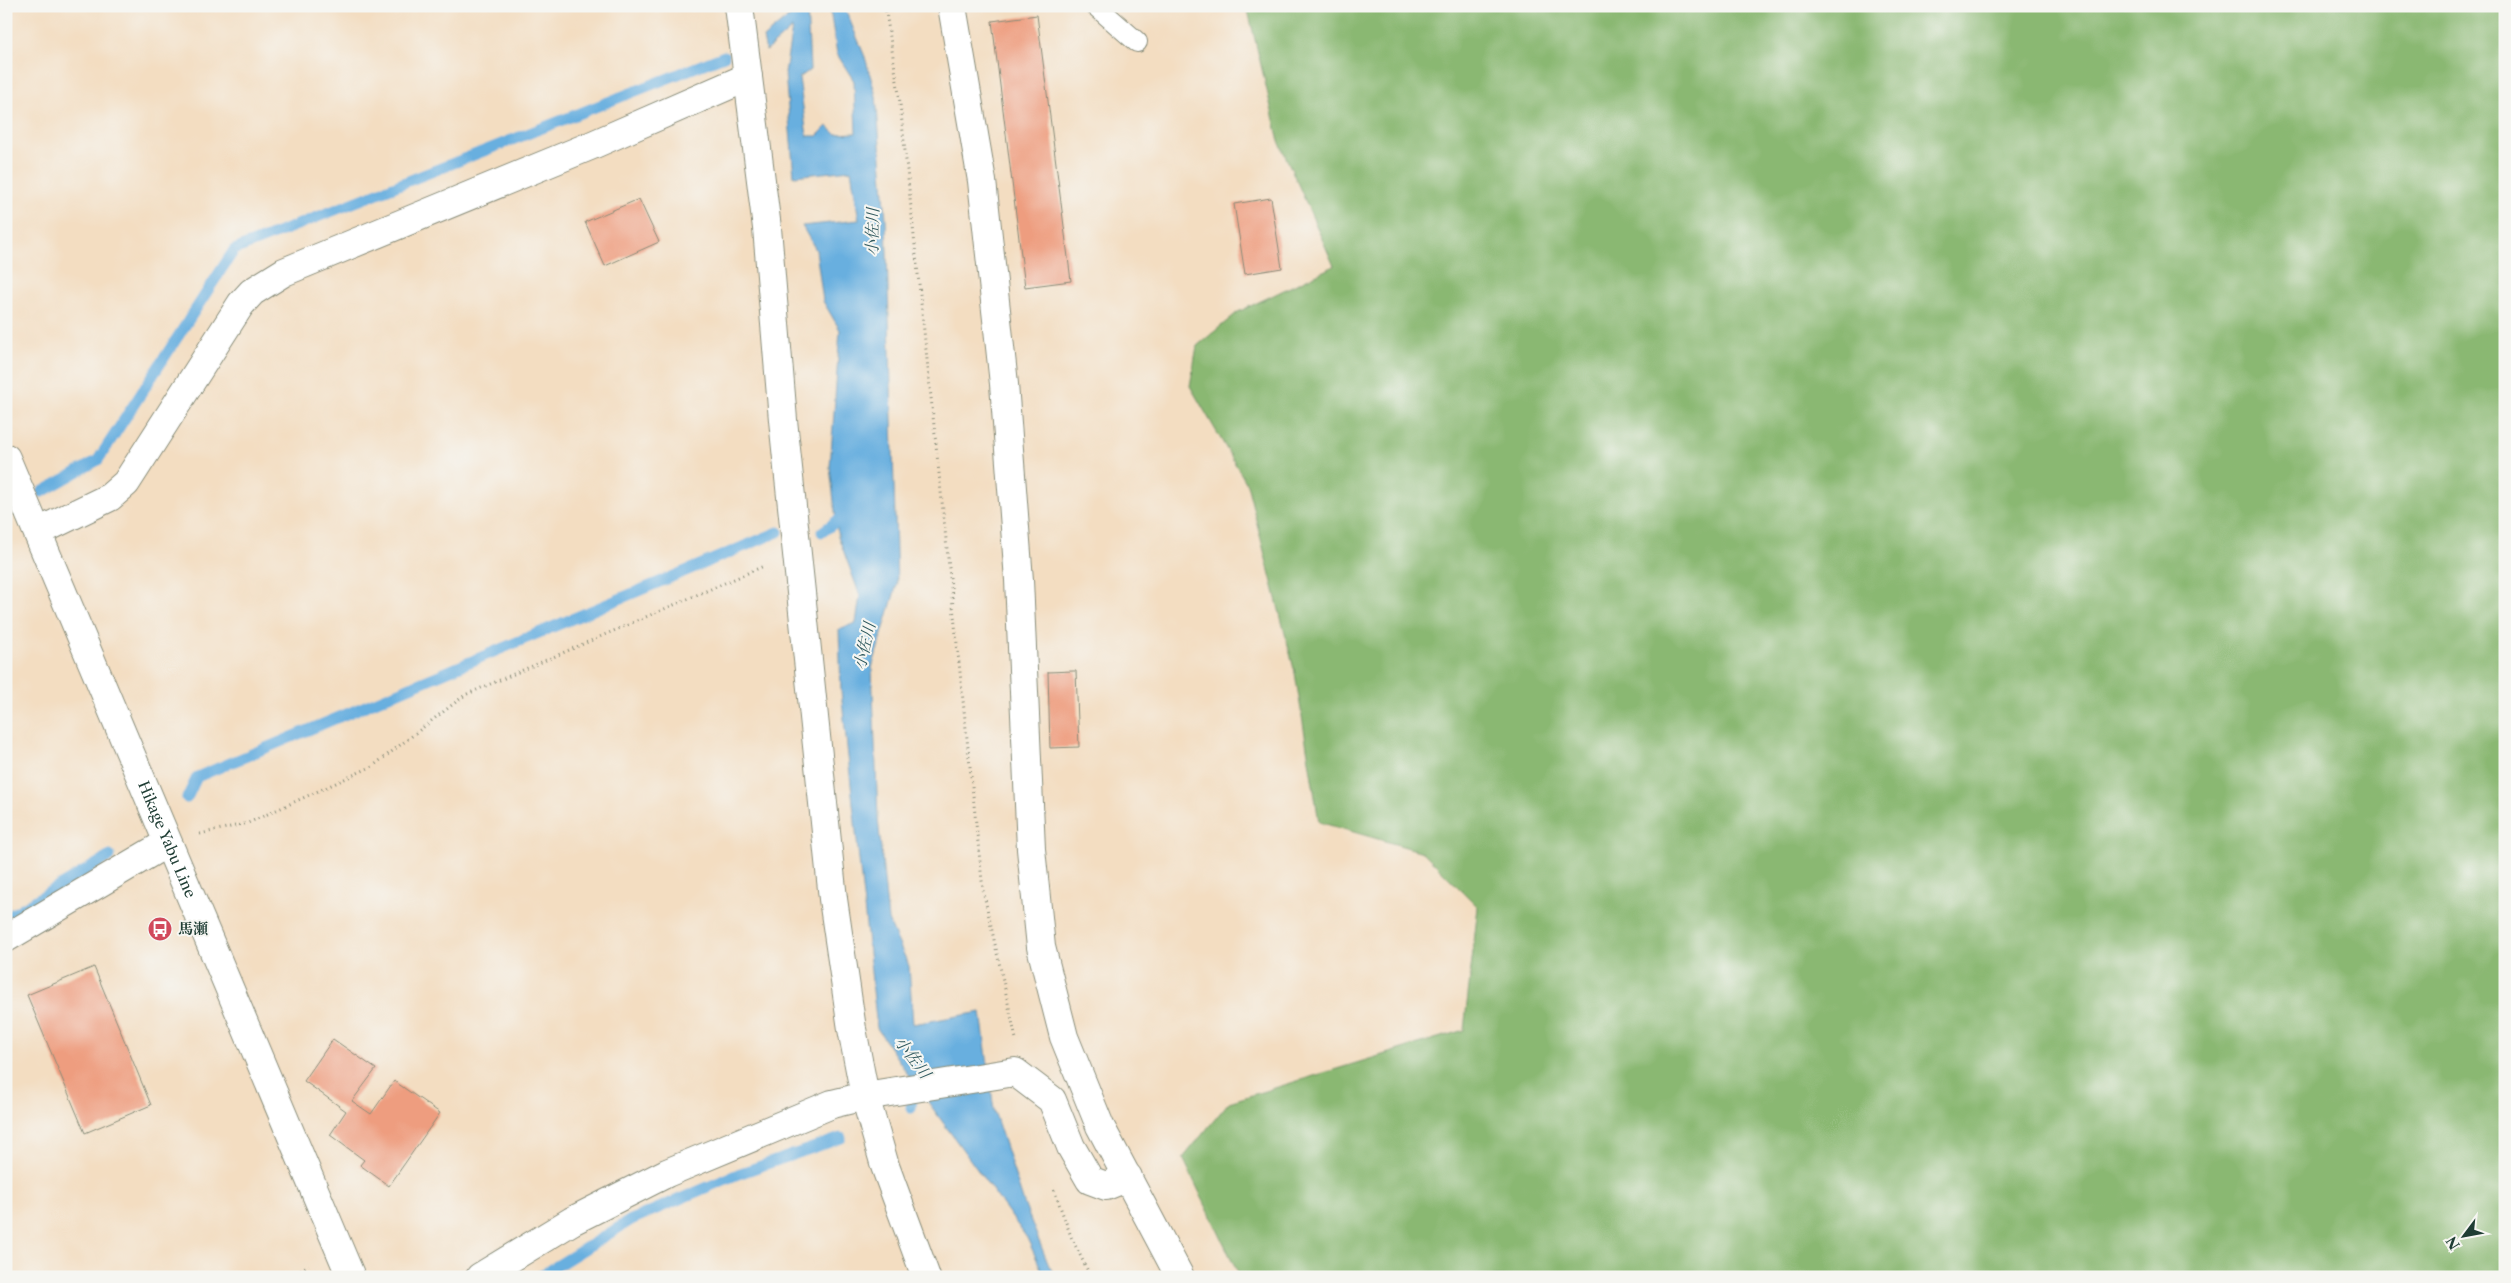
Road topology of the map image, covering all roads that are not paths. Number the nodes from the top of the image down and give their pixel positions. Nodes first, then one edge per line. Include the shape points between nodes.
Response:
1 (739, 6) edge
2 (952, 6) edge
3 (1096, 6) edge
4 (1137, 42) dead end
5 (748, 77) junction
6 (6, 458) edge
7 (38, 532) junction
8 (167, 843) junction
9 (6, 938) edge
10 (871, 1095) junction
11 (1128, 1178) junction
12 (351, 1277) edge
13 (480, 1277) edge
14 (926, 1277) edge
15 (1180, 1277) edge

1 - 5 street
2 - 11 street via 982,181 1004,384 1019,580 1031,849 1041,947 1064,1037 1100,1126
3 - 4 lane
5 - 7 street via 284,272 252,292 241,304 126,483 110,497
5 - 10 street via 767,228 783,420 833,899 852,1029
6 - 7 street, Hikage Yabu Line
7 - 8 street, Hikage Yabu Line
8 - 9 street
8 - 12 street, Hikage Yabu Line
10 - 11 street via 1020,1076 1052,1100 1071,1147 1090,1180 1106,1186
10 - 13 street via 832,1104 668,1173 572,1221
10 - 14 street via 885,1166
11 - 15 street

